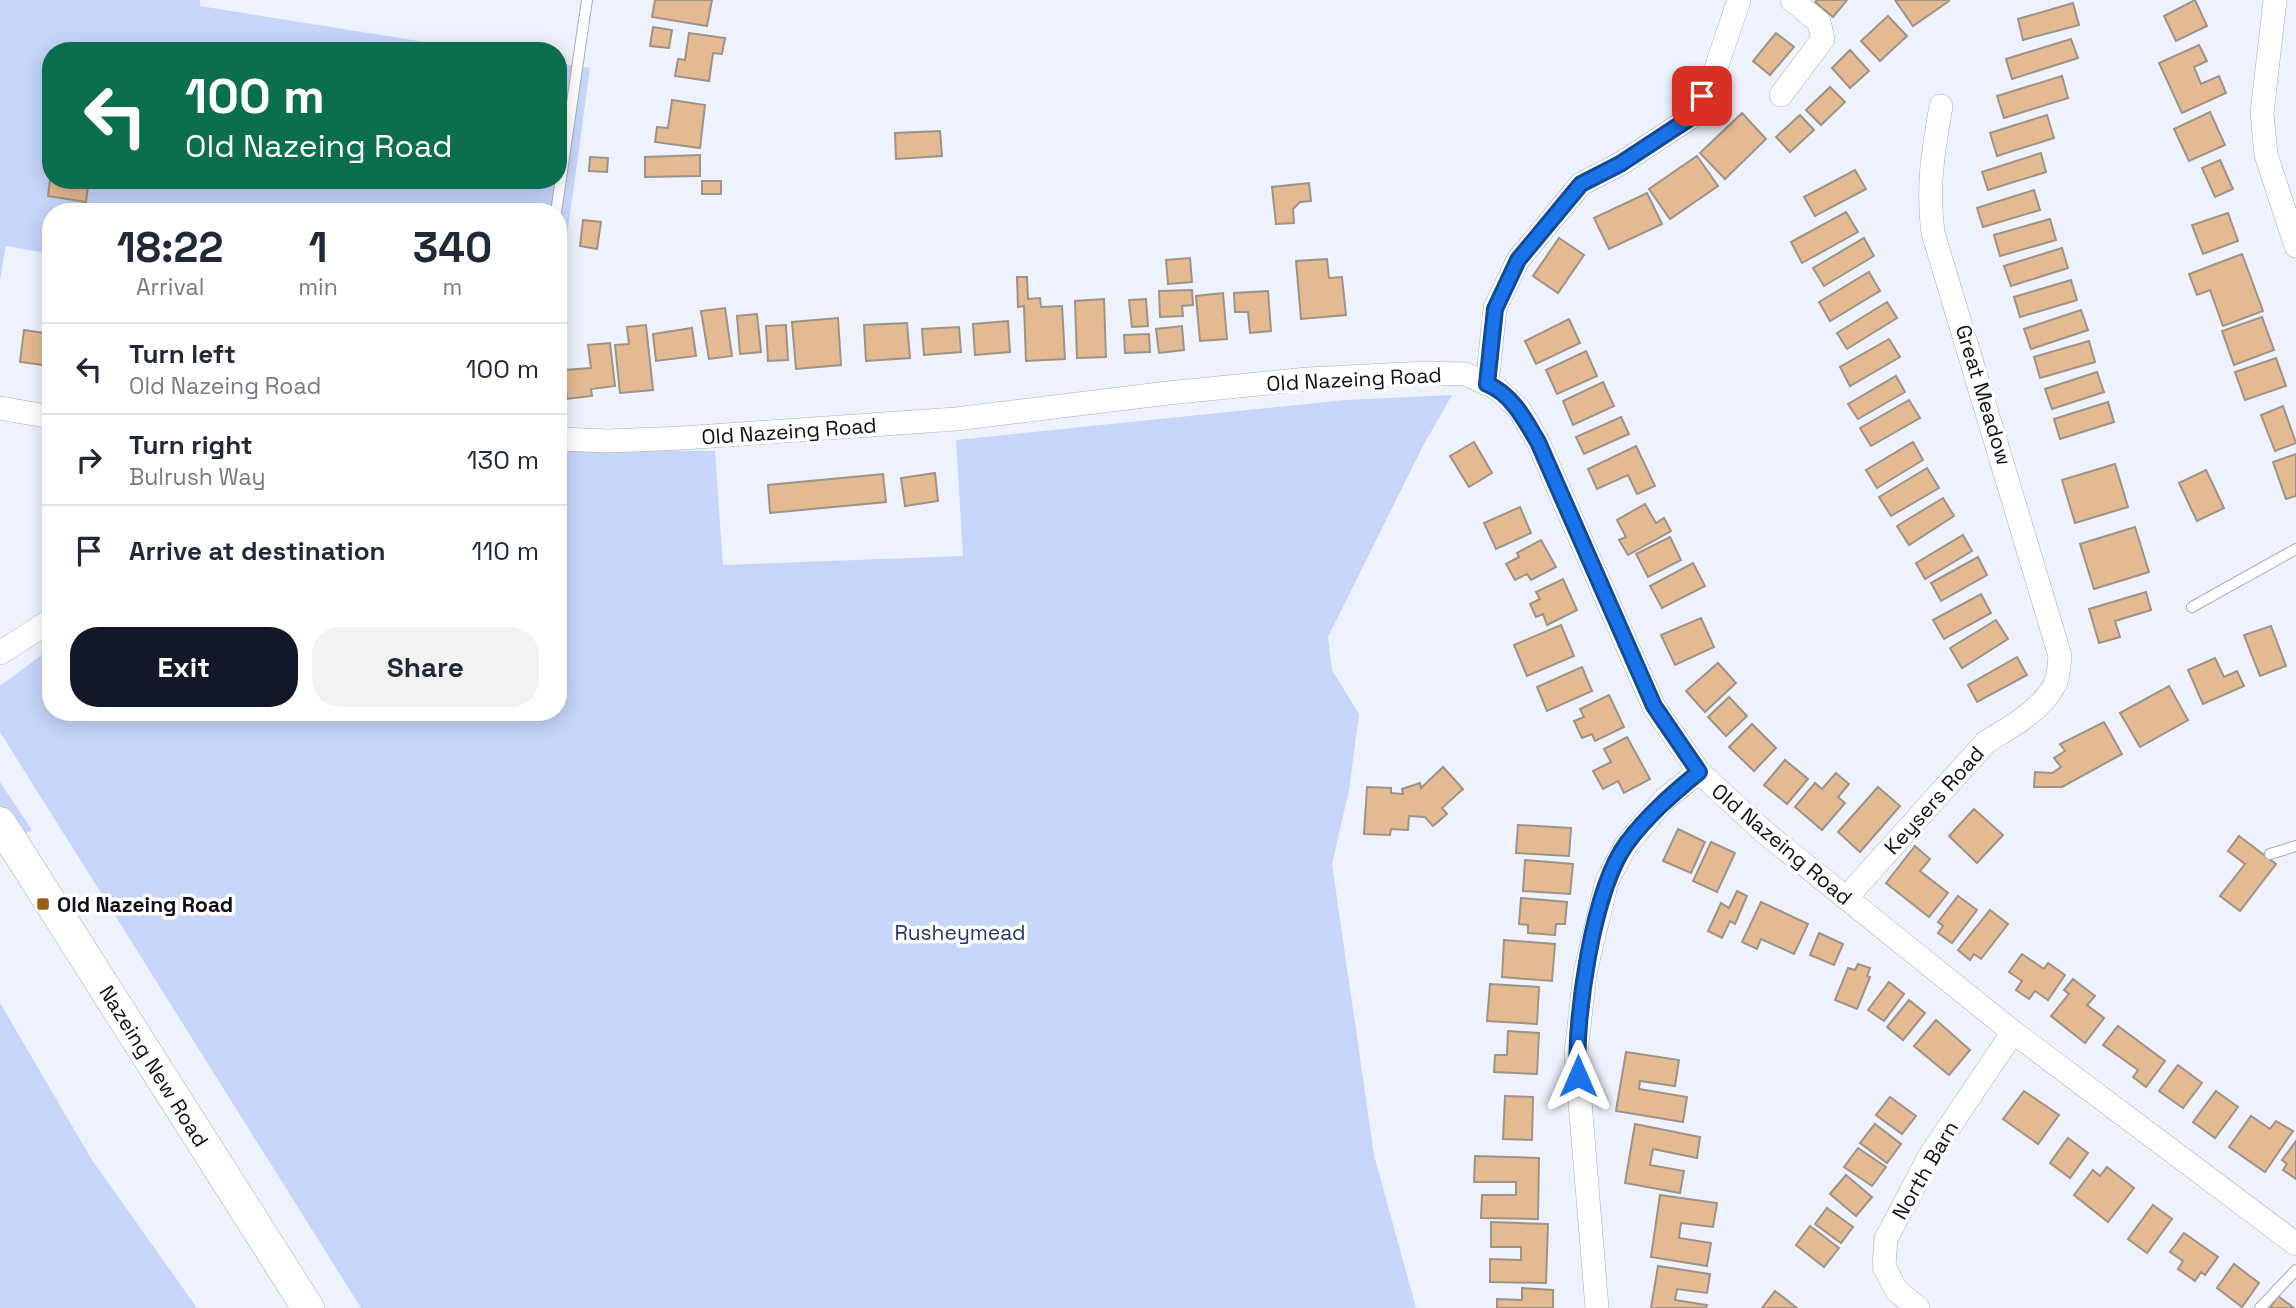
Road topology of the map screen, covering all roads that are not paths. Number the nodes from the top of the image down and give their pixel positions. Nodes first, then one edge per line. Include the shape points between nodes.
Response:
1 (587, 0) edge
2 (1738, 0) edge
3 (1792, 0) edge
4 (2275, 0) edge
5 (1781, 95) dead end
6 (1941, 106) dead end
7 (567, 137) edge
8 (2296, 246) edge
9 (1487, 384) junction
10 (0, 408) edge
11 (42, 415) edge
12 (567, 439) edge
13 (2296, 549) edge
14 (2192, 607) dead end
15 (42, 626) edge
16 (0, 653) edge
17 (2057, 682) joint
18 (1699, 772) junction
19 (0, 823) edge
20 (2296, 846) edge
21 (2270, 854) dead end
22 (1846, 898) junction
23 (2013, 1032) junction
24 (2296, 1244) edge
25 (2296, 1270) edge
26 (308, 1308) edge
27 (1597, 1308) edge
28 (1918, 1308) edge
29 (2260, 1308) edge

1 - 7 lane
2 - 9 street via 1713,74 1690,118 1581,184 1518,260 1495,309
3 - 5 street via 1819,22 1823,39
4 - 8 street via 2262,113 2264,141
6 - 17 street, Great Meadow via 1931,167 1933,233 2052,622 2060,656
9 - 12 street, Old Nazeing Road via 1465,374 1308,379 956,419 683,438
9 - 18 street, Old Nazeing Road via 1518,409 1538,442 1654,706
10 - 11 street
13 - 14 lane
15 - 16 street
17 - 22 street, Keysers Road via 2043,701 1986,742
18 - 22 street, Old Nazeing Road
18 - 27 street via 1665,799 1626,845 1607,881 1585,973 1576,1052
19 - 26 main road, Nazeing New Road
20 - 21 lane
22 - 23 street, Old Nazeing Road
23 - 24 street, Old Nazeing Road
23 - 28 street, North Barn via 1929,1157 1886,1239 1884,1266 1896,1290
25 - 29 lane

